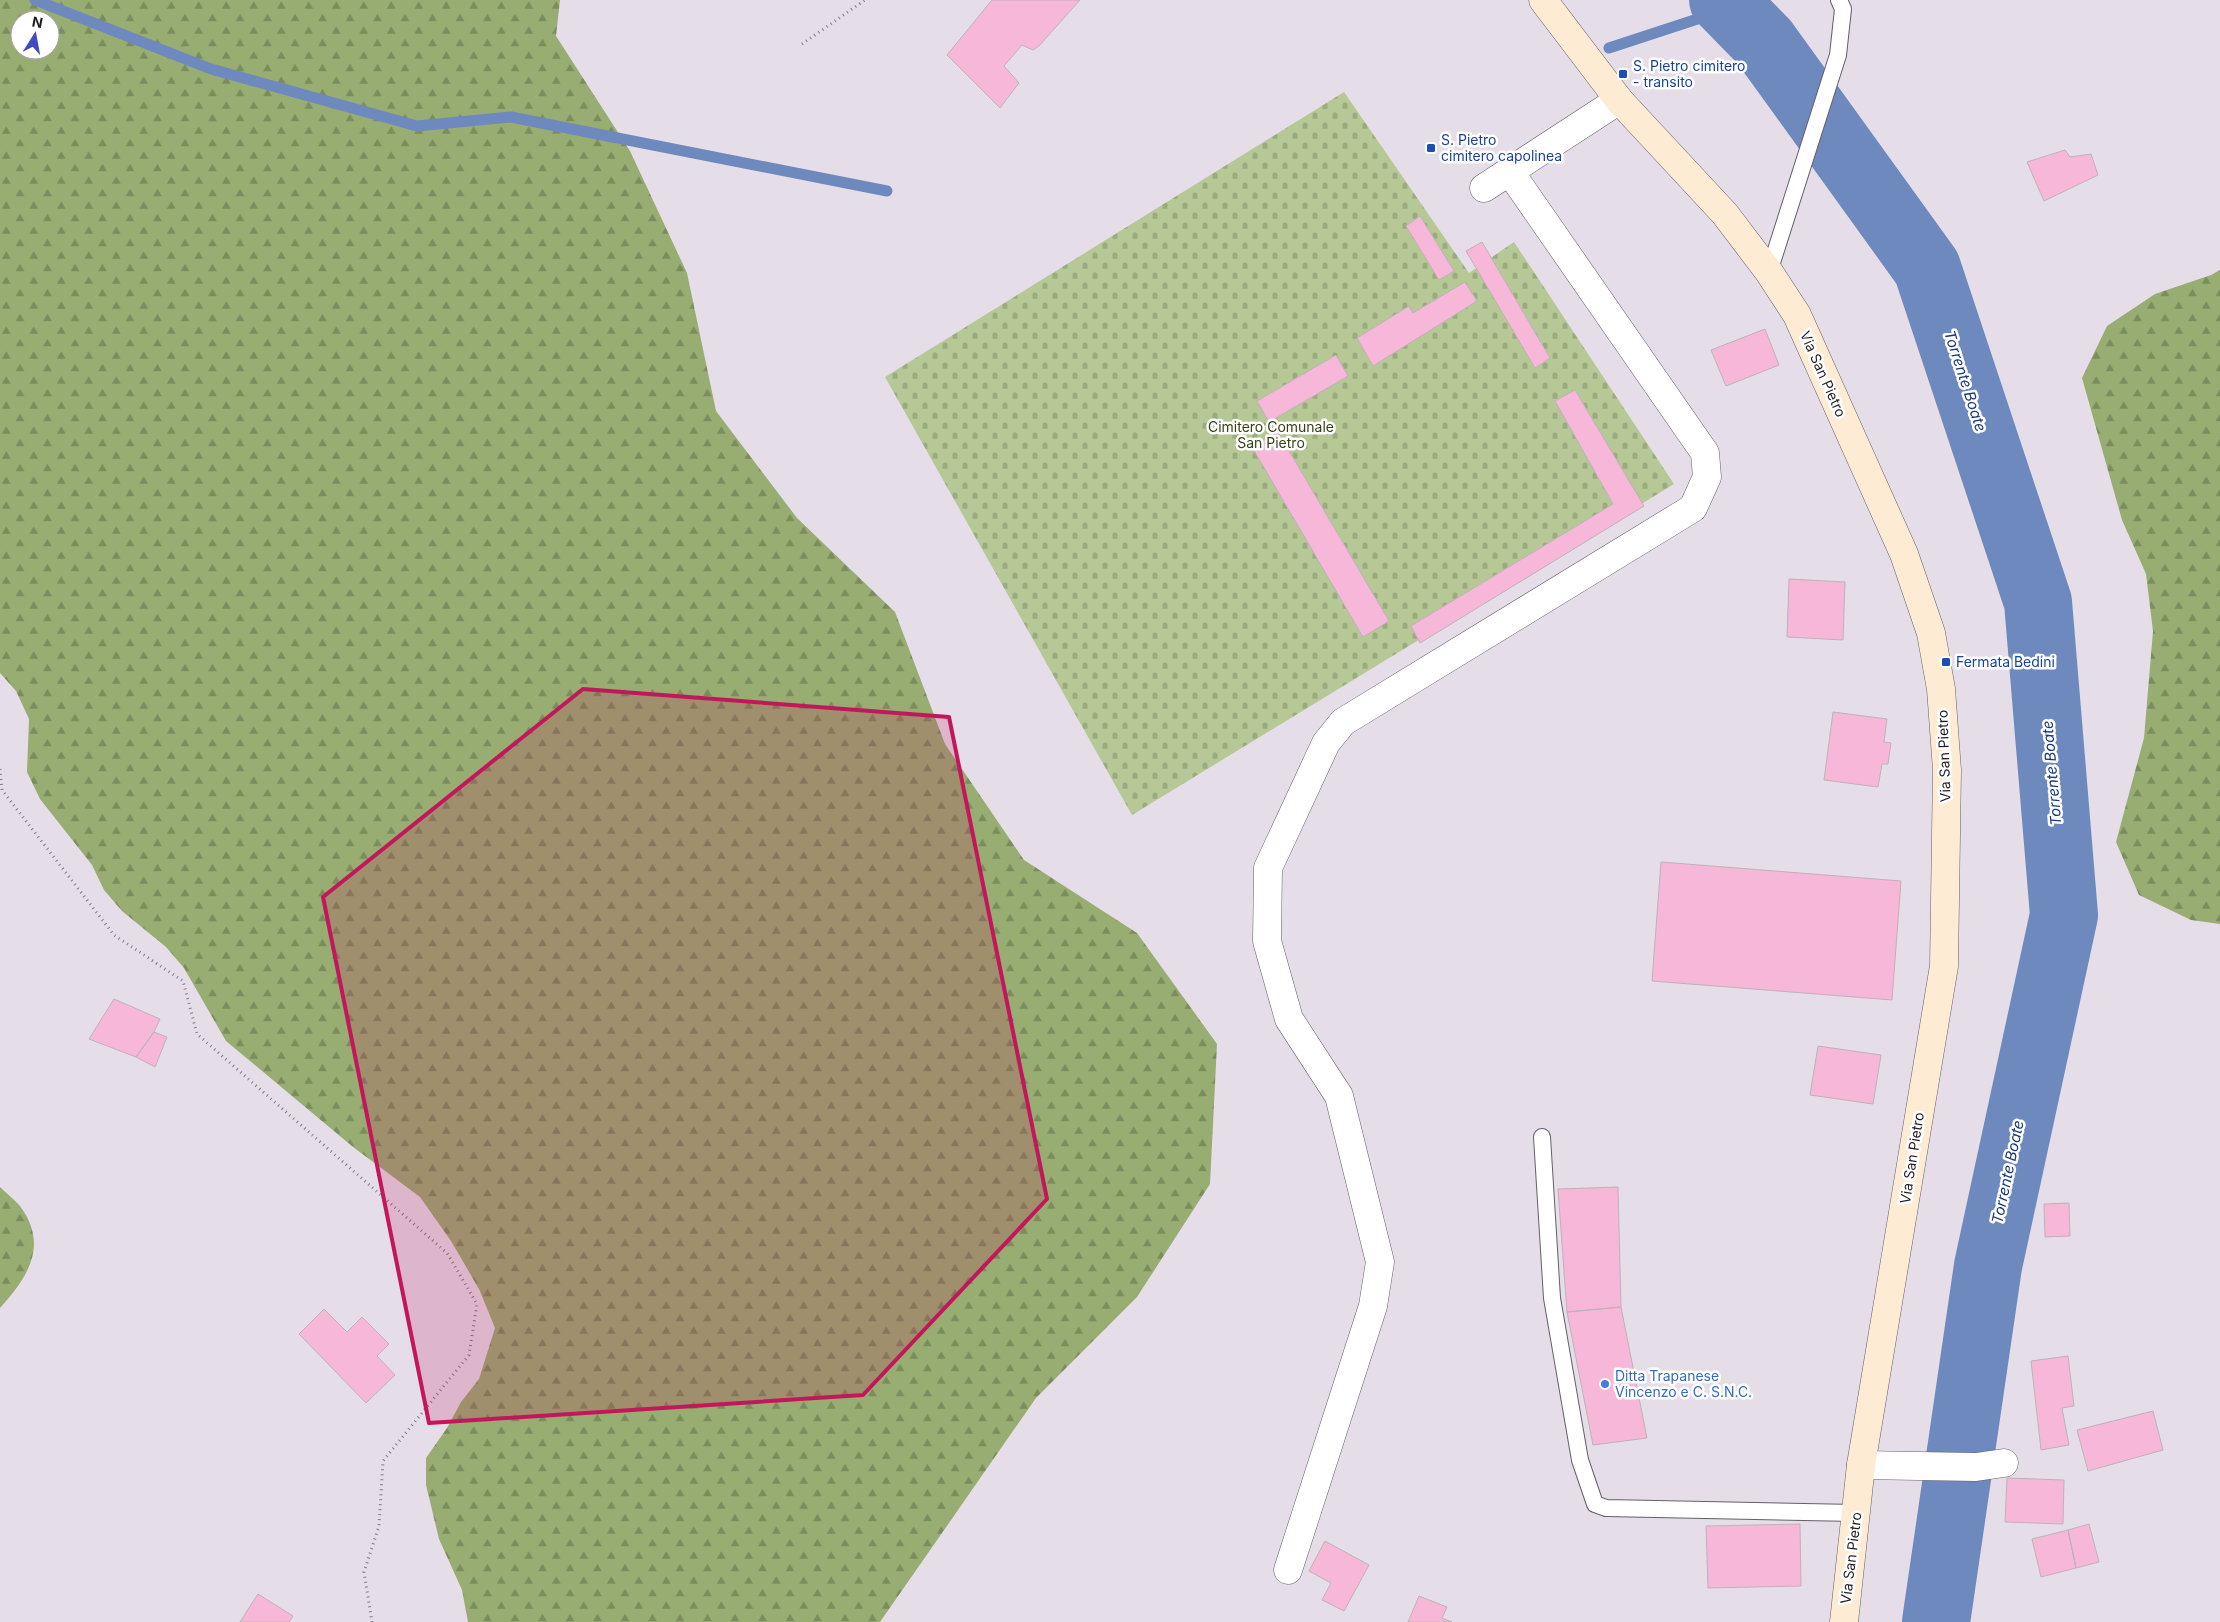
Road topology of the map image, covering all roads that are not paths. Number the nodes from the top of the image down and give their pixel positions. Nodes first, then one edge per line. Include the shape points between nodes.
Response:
1 (1543, 0) edge
2 (1840, 0) edge
3 (1619, 100) junction
4 (1510, 172) junction
5 (1484, 188) dead end
6 (1769, 272) junction
7 (1542, 1137) dead end
8 (2004, 1463) dead end
9 (1862, 1465) junction
10 (1856, 1513) junction
11 (1288, 1570) dead end
12 (1844, 1622) edge

1 - 3 street, Via San Pietro
2 - 6 lane via 1843,8 1838,55
3 - 4 street
3 - 6 street, Via San Pietro via 1724,214
4 - 5 street
4 - 11 street via 1704,453 1707,477 1693,508 1343,722 1326,743 1268,868 1267,941 1286,1010 1339,1096 1380,1262 1373,1306
6 - 9 street, Via San Pietro via 1797,315 1904,554 1931,633 1941,689 1947,770 1944,966
7 - 10 lane via 1552,1298 1580,1460 1595,1504 1606,1508
8 - 9 street via 1976,1467
9 - 10 street, Via San Pietro
10 - 12 street, Via San Pietro

